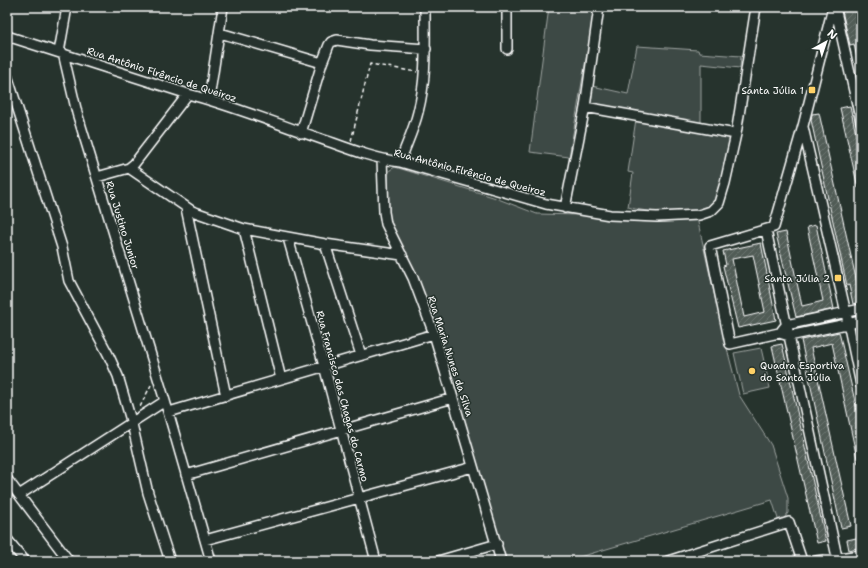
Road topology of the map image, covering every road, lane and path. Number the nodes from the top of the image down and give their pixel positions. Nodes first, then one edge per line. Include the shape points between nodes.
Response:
1 (67, 7) edge
2 (223, 7) edge
3 (425, 7) edge
4 (506, 7) edge
5 (599, 7) edge
6 (756, 7) edge
7 (834, 7) edge
8 (220, 33) junction
9 (7, 36) edge
10 (426, 49) junction
11 (508, 49) dead end
12 (61, 53) junction
13 (322, 62) junction
14 (424, 74) junction
15 (7, 75) edge
16 (188, 94) junction
17 (209, 100) junction
18 (585, 107) junction
19 (861, 122) edge
20 (803, 126) junction
21 (301, 132) junction
22 (736, 134) junction
23 (349, 149) junction
24 (382, 160) junction
25 (400, 162) junction
26 (129, 168) junction
27 (97, 177) junction
28 (186, 208) junction
29 (565, 208) junction
30 (244, 229) junction
31 (766, 230) junction
32 (288, 238) junction
33 (325, 244) junction
34 (402, 255) junction
35 (861, 309) edge
36 (846, 313) junction
37 (861, 321) edge
38 (848, 324) junction
39 (786, 325) junction
40 (779, 333) junction
41 (434, 334) junction
42 (788, 336) junction
43 (362, 355) junction
44 (324, 366) junction
45 (157, 375) junction
46 (281, 379) junction
47 (861, 385) edge
48 (226, 396) junction
49 (453, 398) junction
50 (165, 401) junction
51 (169, 412) junction
52 (132, 424) junction
53 (341, 430) junction
54 (473, 467) junction
55 (186, 475) junction
56 (7, 479) edge
57 (19, 495) junction
58 (359, 498) junction
59 (7, 539) edge
60 (205, 540) junction
61 (497, 544) junction
62 (861, 555) edge
63 (837, 557) junction
64 (24, 560) edge
65 (69, 561) edge
66 (170, 561) edge
67 (211, 561) edge
68 (376, 561) edge
69 (438, 561) edge
70 (501, 561) edge
71 (668, 561) edge
72 (802, 561) edge
73 (816, 561) edge

1 - 12 street
2 - 8 street
3 - 10 street
4 - 11 street
5 - 18 street
6 - 22 street, Rua Antônio Flrêncio de Queiroz
7 - 19 street
7 - 20 street
8 - 13 street
8 - 17 street
9 - 12 street, Rua Antônio Flrêncio de Queiroz
10 - 13 street via 334,40 328,45
10 - 14 street
12 - 16 street, Rua Antônio Flrêncio de Queiroz
12 - 27 street, Rua Justino Junior via 76,113
13 - 21 street
14 - 23 path via 370,64
14 - 25 street via 418,113
15 - 52 street via 62,247 69,281 118,376
16 - 17 street, Rua Antônio Flrêncio de Queiroz
16 - 26 street
17 - 21 street, Rua Antônio Flrêncio de Queiroz
18 - 22 street
18 - 29 street
20 - 31 street via 774,227
20 - 36 street
21 - 23 street, Rua Antônio Flrêncio de Queiroz
22 - 29 street, Rua Antônio Flrêncio de Queiroz via 719,203 711,211 699,215 657,217 610,215
23 - 24 street, Rua Antônio Flrêncio de Queiroz
24 - 25 street, Rua Antônio Flrêncio de Queiroz
24 - 34 street, Rua Maria Nunes da Silva via 384,212 389,231
25 - 29 street, Rua Antônio Flrêncio de Queiroz
26 - 27 street
26 - 28 street
27 - 45 street, Rua Justino Junior
28 - 30 street
28 - 48 street
30 - 32 street
30 - 46 street
31 - 39 street
31 - 40 street via 710,246 730,344
32 - 33 street
32 - 44 street, Rua Francisco das Chagas do Carmo
33 - 34 street
33 - 43 street
34 - 41 street, Rua Maria Nunes da Silva
35 - 36 street
36 - 38 street
36 - 39 street
37 - 38 street
38 - 42 street
38 - 47 street
39 - 40 street
39 - 42 street
40 - 42 street
41 - 43 street
41 - 49 street, Rua Maria Nunes da Silva
42 - 63 street
43 - 44 street
44 - 46 street
44 - 53 street, Rua Francisco das Chagas do Carmo
45 - 50 street, Rua Justino Junior
45 - 52 path
46 - 48 street
48 - 51 street
49 - 53 street
49 - 54 street, Rua Maria Nunes da Silva
50 - 51 street, Rua Justino Junior
50 - 52 street
51 - 55 street, Rua Justino Junior
52 - 57 street
52 - 66 street via 148,493
53 - 55 street
53 - 58 street, Rua Francisco das Chagas do Carmo
54 - 58 street
54 - 61 street, Rua Maria Nunes da Silva
55 - 60 street, Rua Justino Junior
56 - 57 street
57 - 65 street
58 - 60 street
58 - 68 street, Rua Francisco das Chagas do Carmo
59 - 64 street
60 - 67 street, Rua Justino Junior
61 - 69 street
61 - 70 street, Rua Maria Nunes da Silva
62 - 63 street
63 - 73 street
71 - 72 street via 789,522

